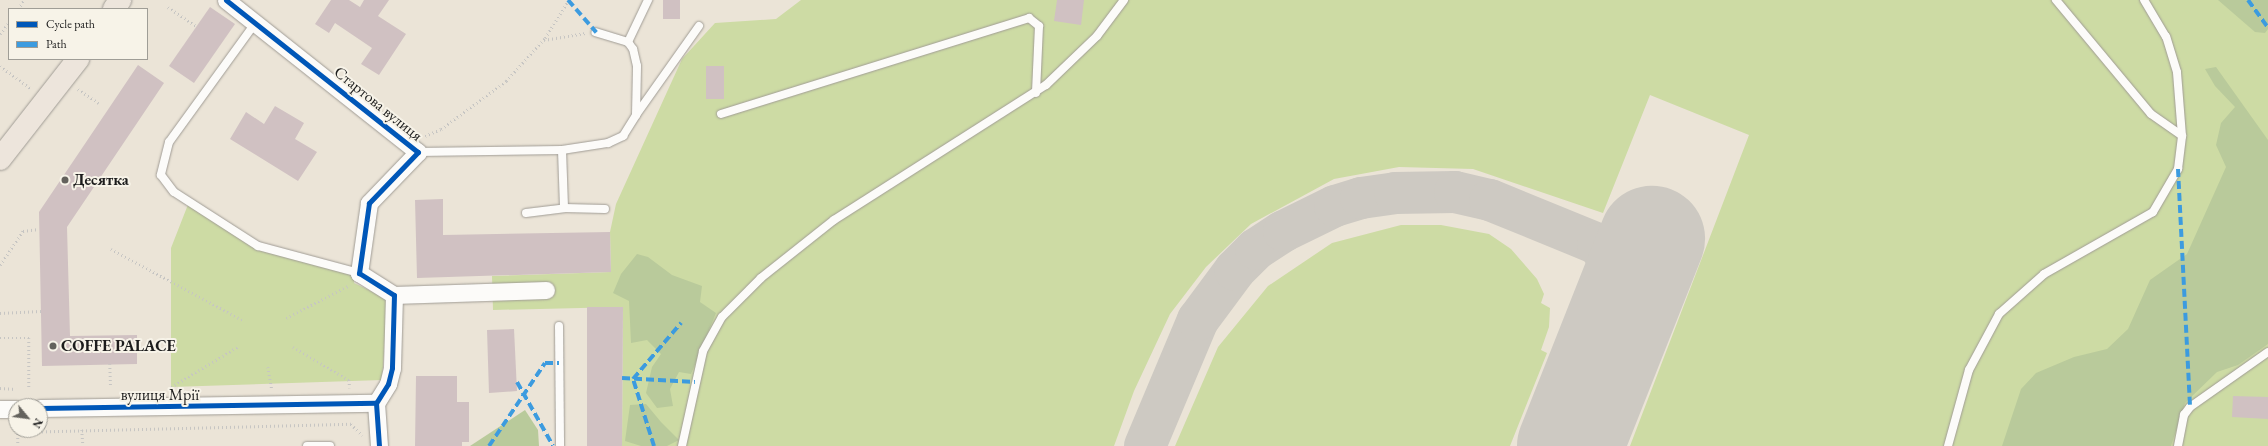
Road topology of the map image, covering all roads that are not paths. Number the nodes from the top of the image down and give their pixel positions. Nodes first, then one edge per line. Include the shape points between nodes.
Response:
1 (648, 0) edge
2 (1124, 0) edge
3 (2056, 0) edge
4 (2144, 0) edge
5 (237, 3) edge
6 (256, 22) junction
7 (699, 26) dead end
8 (596, 32) road end
9 (628, 42) junction
10 (77, 60) edge
11 (1036, 92) junction
12 (721, 114) dead end
13 (636, 115) junction
14 (2182, 136) junction
15 (413, 148) junction
16 (562, 150) junction
17 (0, 159) edge
18 (564, 208) junction
19 (605, 209) dead end
20 (526, 213) dead end
21 (359, 273) junction
22 (546, 290) dead end
23 (394, 295) junction
24 (559, 326) dead end
25 (2268, 352) edge
26 (376, 403) junction
27 (48, 408) edge
28 (371, 443) edge
29 (307, 446) edge
30 (330, 446) edge
31 (560, 446) edge
32 (682, 446) edge
33 (1948, 446) edge
34 (2178, 446) edge

1 - 9 lane
2 - 11 lane via 1097,36
3 - 14 lane via 2151,114
4 - 14 lane via 2172,54
5 - 6 street, Стартова вулиця
6 - 15 street, Стартова вулиця
6 - 21 lane via 169,142 161,175 174,192 258,246
7 - 13 lane
8 - 9 lane
9 - 13 lane via 637,66
10 - 17 main road
11 - 12 lane via 1039,26 1029,18
11 - 32 lane via 834,220 761,278 722,317 703,351
13 - 16 lane via 622,136 608,143
14 - 33 lane via 2178,169 2153,212 2044,274 1999,314 1969,370
15 - 16 lane
15 - 21 street, Стартова вулиця via 369,203
16 - 18 lane
18 - 19 lane
18 - 20 lane
21 - 23 street
22 - 23 street
23 - 26 street via 392,368 388,384
24 - 31 lane
25 - 34 lane via 2190,407 2184,415
26 - 27 street, вулиця Мрії
26 - 28 street
29 - 30 lane

